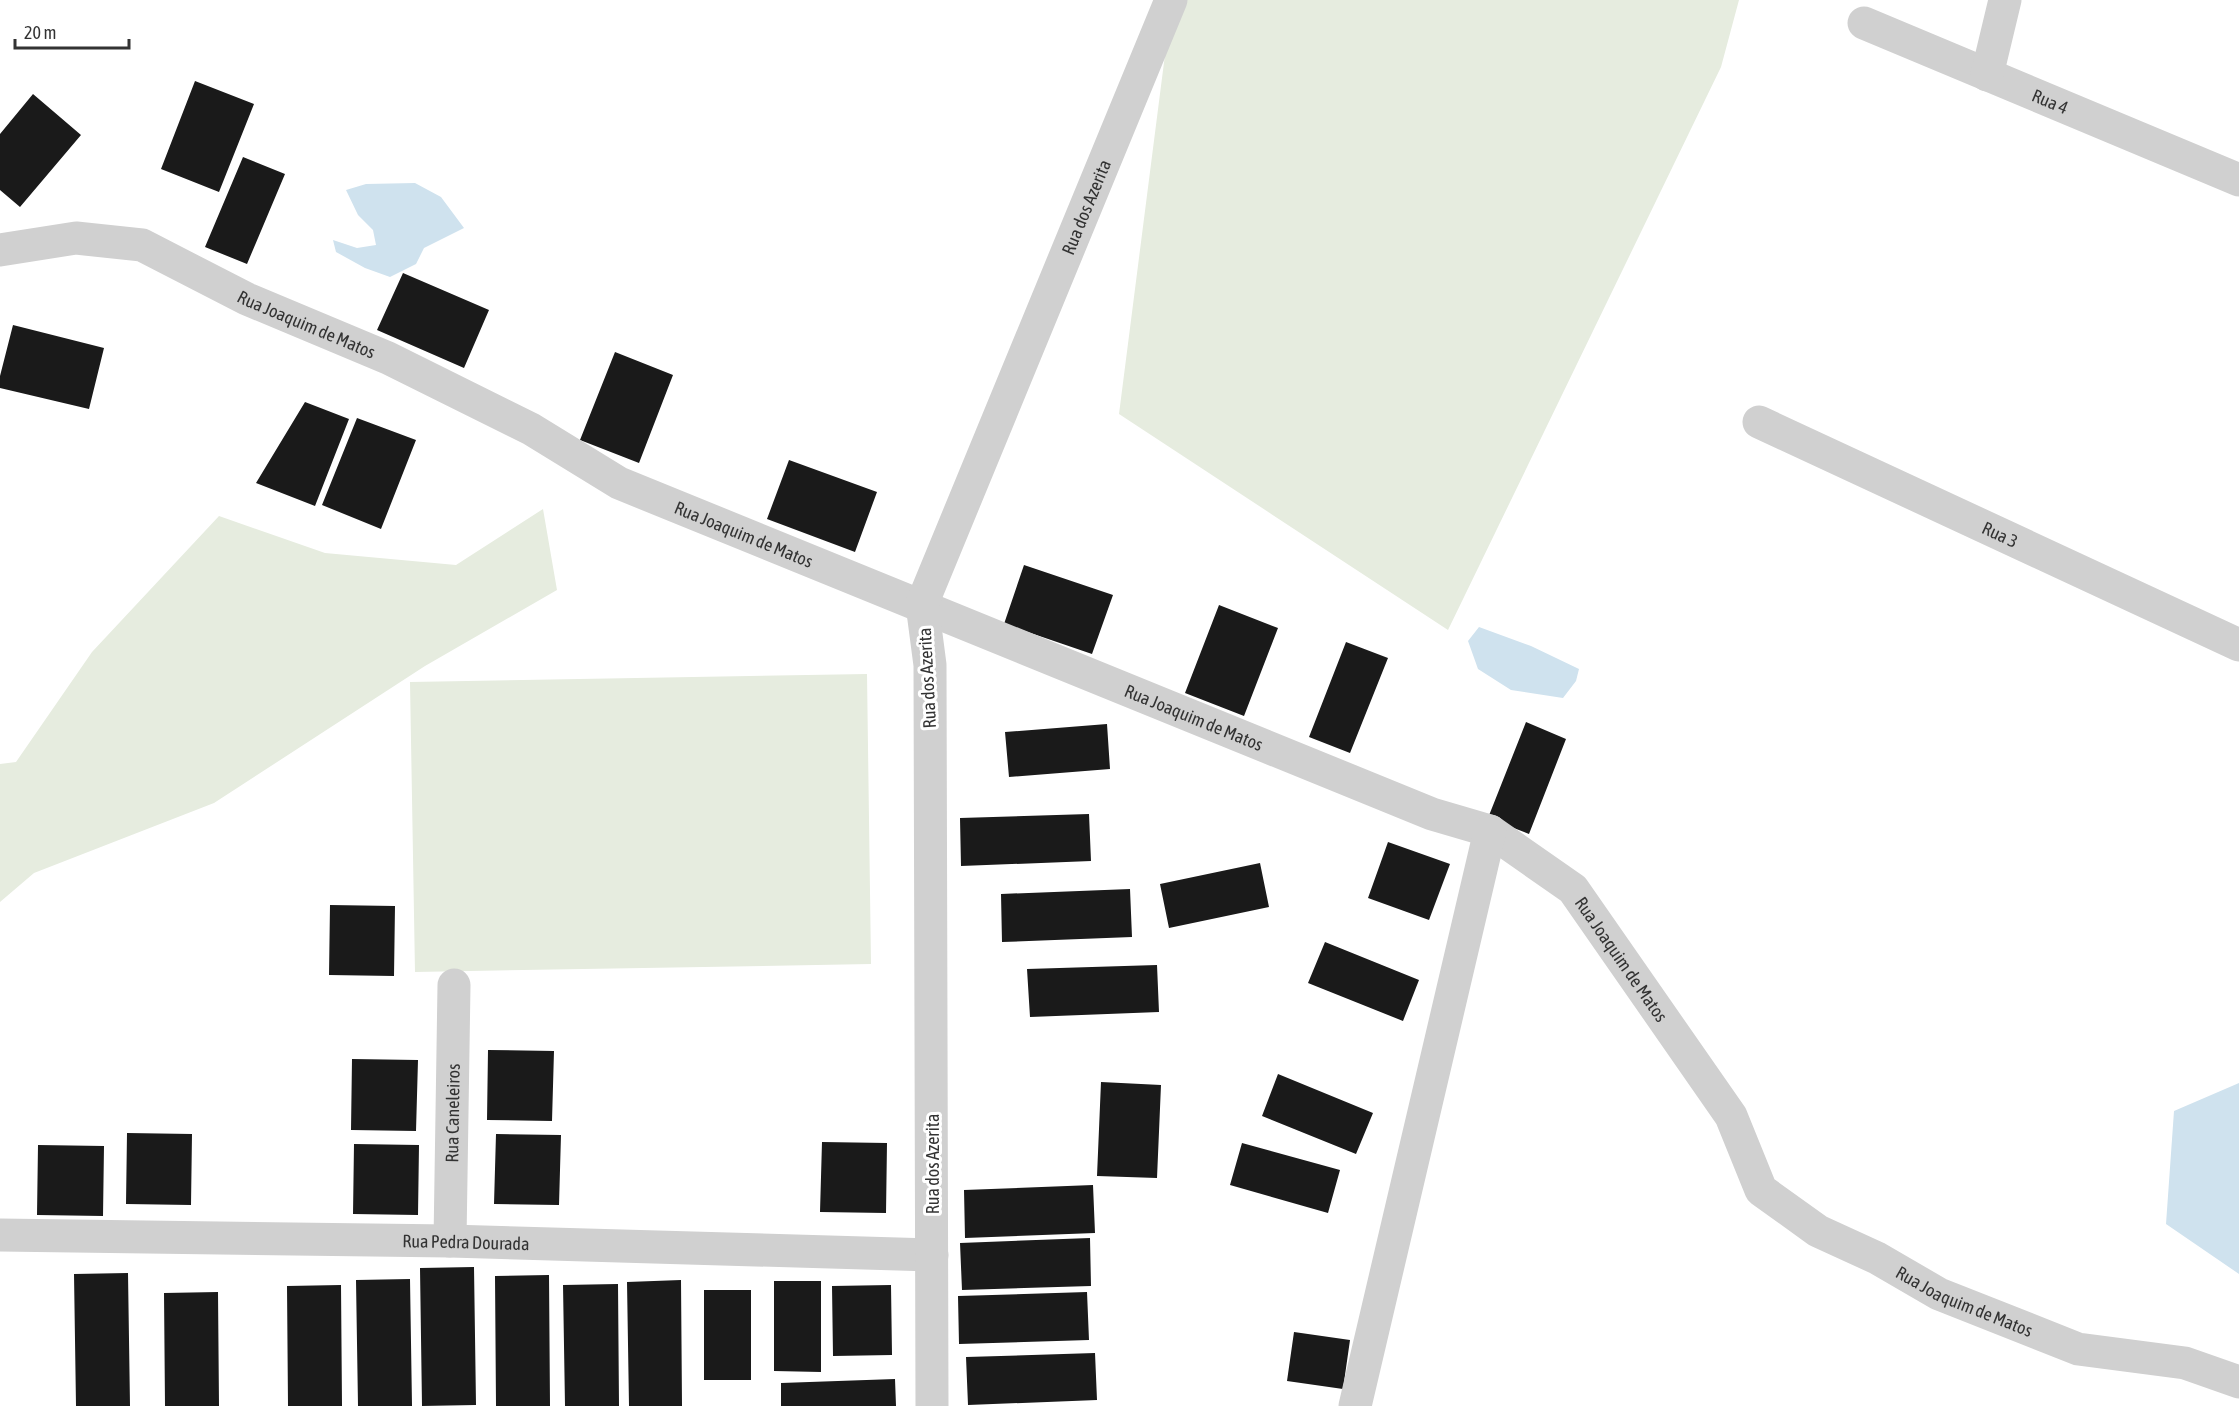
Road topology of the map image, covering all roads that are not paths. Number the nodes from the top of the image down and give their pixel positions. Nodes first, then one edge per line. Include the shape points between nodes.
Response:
1 (1171, 0) edge
2 (2005, 0) edge
3 (1864, 23) dead end
4 (1987, 75) junction
5 (2239, 180) edge
6 (0, 250) edge
7 (1759, 422) dead end
8 (922, 604) junction
9 (2239, 645) edge
10 (1490, 831) junction
11 (454, 985) dead end
12 (0, 1234) edge
13 (450, 1241) junction
14 (932, 1255) junction
15 (2239, 1382) edge
16 (932, 1406) edge
17 (1355, 1406) edge

1 - 8 street, Rua dos Azerita
2 - 4 street
3 - 4 street, Rua 4
4 - 5 street, Rua 4
6 - 8 street, Rua Joaquim de Matos via 76,238 142,245 247,299 388,358 521,424 620,483
7 - 9 street, Rua 3
8 - 10 street, Rua Joaquim de Matos via 1432,814
8 - 14 street, Rua dos Azerita via 930,665
10 - 15 street, Rua Joaquim de Matos via 1572,889 1731,1116 1761,1190 1818,1231 1877,1258 1939,1294 2078,1349 2185,1363
10 - 17 street
11 - 13 street, Rua Caneleiros
12 - 13 street, Rua Pedra Dourada
13 - 14 street, Rua Pedra Dourada
14 - 16 street, Rua dos Azerita

